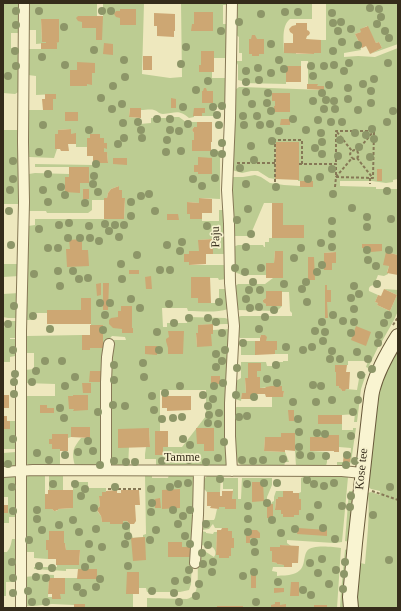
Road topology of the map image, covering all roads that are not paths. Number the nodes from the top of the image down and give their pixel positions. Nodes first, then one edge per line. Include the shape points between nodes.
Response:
1 (24, 3) edge
2 (232, 3) edge
3 (398, 336) edge
4 (109, 344) dead end
5 (106, 470) junction
6 (21, 471) junction
7 (200, 471) junction
8 (232, 471) junction
9 (3, 472) edge
10 (362, 473) junction
11 (195, 563) dead end
12 (21, 608) edge
13 (351, 608) edge

1 - 6 street
2 - 8 street, Paju via 227,190 234,326 230,390
3 - 10 street, Kose tee via 381,366 373,388
4 - 5 street via 106,382
5 - 6 street, Tamme
5 - 7 street, Tamme
6 - 9 street, Tamme
6 - 12 street
7 - 8 street, Tamme
7 - 11 street
8 - 10 street, Tamme
10 - 13 street, Kose tee

